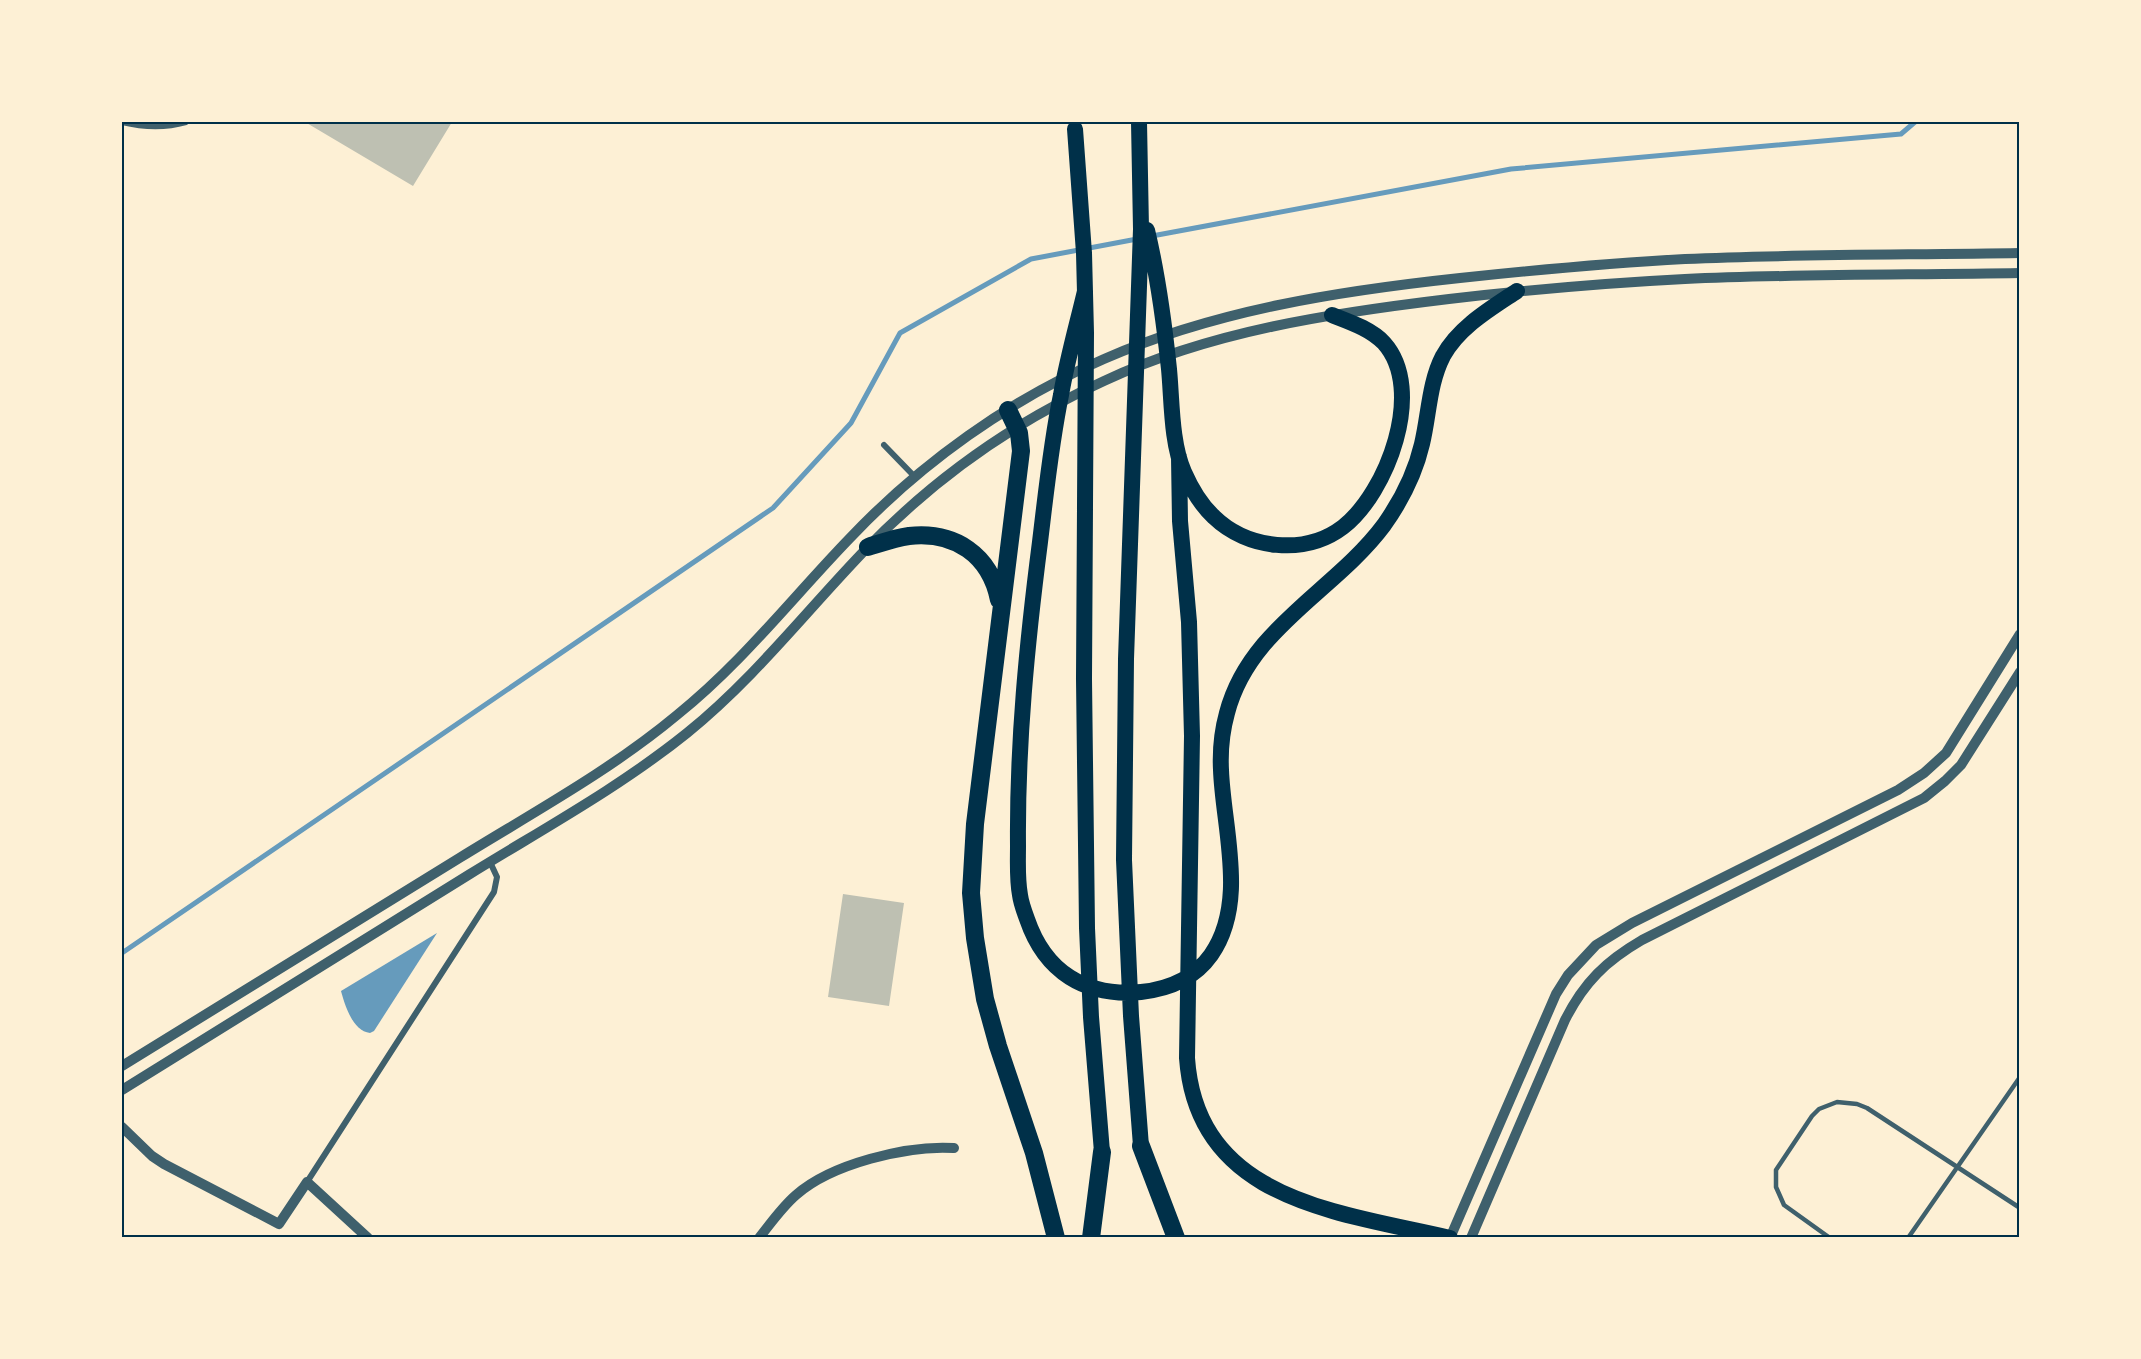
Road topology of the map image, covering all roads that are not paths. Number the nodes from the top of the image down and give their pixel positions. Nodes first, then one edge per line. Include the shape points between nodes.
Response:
1 (122, 122) edge
2 (186, 122) edge
3 (1139, 122) edge
4 (1075, 129) dead end
5 (1141, 202) junction
6 (2019, 253) edge
7 (2019, 273) edge
8 (1085, 291) junction
9 (1517, 291) junction
10 (1332, 315) junction
11 (1008, 410) junction
12 (1017, 428) junction
13 (884, 445) dead end
14 (1179, 457) junction
15 (915, 477) junction
16 (868, 547) junction
17 (1001, 610) junction
18 (2019, 634) edge
19 (2019, 672) edge
20 (490, 862) junction
21 (122, 1066) edge
22 (2019, 1077) edge
23 (122, 1090) edge
24 (122, 1127) edge
25 (1141, 1146) joint
26 (954, 1148) dead end
27 (1102, 1152) joint
28 (1957, 1167) junction
29 (307, 1182) junction
30 (2019, 1208) edge
31 (368, 1238) edge
32 (759, 1238) edge
33 (1056, 1238) edge
34 (1091, 1238) edge
35 (1176, 1238) edge
36 (1450, 1238) edge
37 (1471, 1238) edge
38 (1830, 1238) edge
39 (1908, 1238) edge

1 - 2 street via 141,126
3 - 5 highway
4 - 8 highway
5 - 14 highway via 1162,304
5 - 25 highway via 1125,741 1126,928
6 - 11 street via 1684,259 1561,267 1349,292 1235,315 1153,340 1098,362
7 - 9 street via 1685,279
8 - 9 highway via 1061,393 1029,632 1021,734 1020,898 1030,928 1050,960 1071,979 1114,993 1174,985 1185,980 1214,952 1226,921 1230,875 1221,751 1237,686 1275,631 1347,566 1383,527 1413,474 1443,357 1458,336
8 - 27 highway via 1087,928
9 - 10 street
10 - 12 street via 1240,334 1160,358 1106,380
10 - 14 highway via 1385,344 1401,393 1398,429 1387,465 1367,501 1344,526 1320,540 1292,546 1246,538 1227,528 1207,509 1187,479
11 - 12 highway
11 - 15 street
12 - 16 street via 945,478
12 - 17 highway via 1021,451
13 - 15 street
14 - 36 highway via 1191,724 1188,1079 1197,1109 1211,1136 1258,1182 1319,1207
15 - 21 street via 854,533 728,671 650,737
16 - 17 highway via 917,535 956,542 976,556 991,574
16 - 20 street via 734,693 689,732 606,790
17 - 33 highway via 971,893 978,958 992,1023 1034,1153
18 - 36 street via 1950,747 1924,773 1898,790 1632,922 1582,959 1547,1011
19 - 37 street via 1961,765 1924,798 1642,940 1596,973 1565,1020
20 - 23 street
20 - 29 street via 497,877 494,892
22 - 28 lane
24 - 29 street via 164,1164 279,1224
25 - 35 highway
26 - 32 street via 916,1149 832,1172 795,1196
27 - 34 highway
28 - 30 lane
28 - 38 lane via 1867,1108 1837,1101 1819,1109 1780,1161 1776,1187 1778,1196 1791,1211
28 - 39 lane
29 - 31 street

